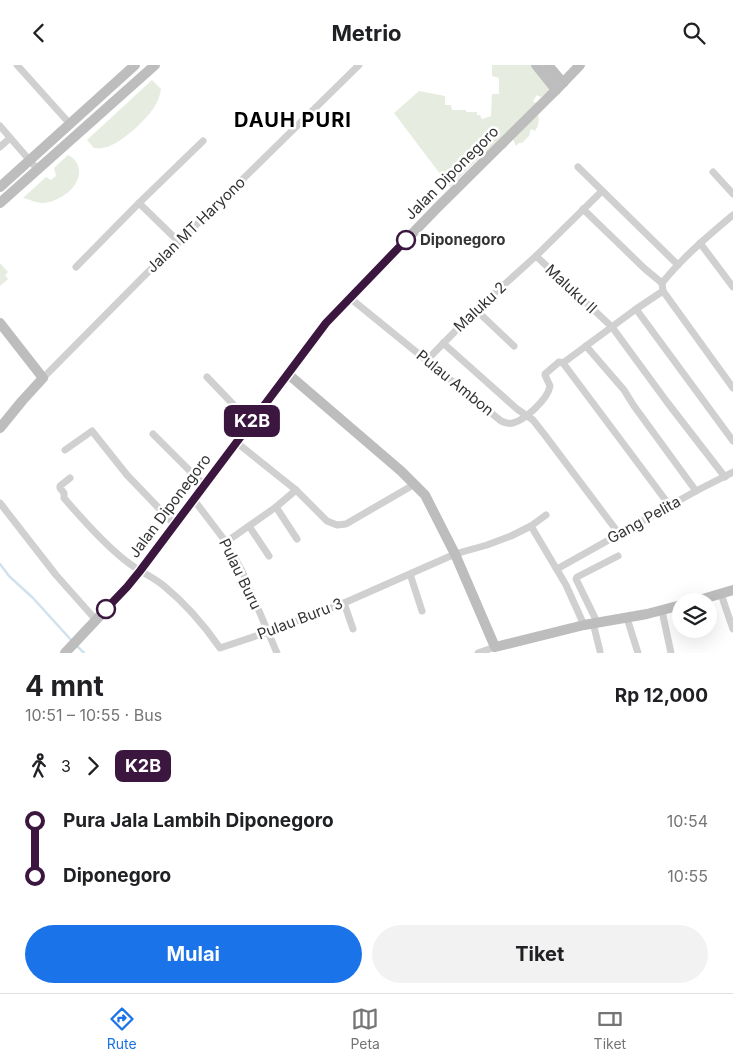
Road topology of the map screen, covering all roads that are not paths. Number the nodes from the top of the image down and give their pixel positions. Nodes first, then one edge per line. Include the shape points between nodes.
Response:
1 (17, 65) edge
2 (135, 65) edge
3 (155, 65) edge
4 (359, 65) edge
5 (536, 65) edge
6 (548, 65) edge
7 (580, 65) edge
8 (560, 87) junction
9 (70, 124) junction
10 (0, 126) edge
11 (10, 138) junction
12 (203, 141) dead end
13 (0, 147) edge
14 (30, 161) junction
15 (578, 167) dead end
16 (38, 170) junction
17 (713, 172) dead end
18 (0, 187) edge
19 (602, 191) junction
20 (733, 194) edge
21 (0, 203) edge
22 (139, 203) junction
23 (583, 209) junction
24 (733, 215) edge
25 (179, 242) junction
26 (700, 243) junction
27 (536, 256) junction
28 (678, 265) junction
29 (76, 267) dead end
30 (662, 283) junction
31 (733, 287) edge
32 (664, 291) junction
33 (350, 297) junction
34 (476, 309) junction
35 (636, 309) junction
36 (0, 323) edge
37 (612, 327) junction
38 (443, 343) junction
39 (514, 346) dead end
40 (586, 346) junction
41 (427, 360) junction
42 (563, 363) junction
43 (288, 374) junction
44 (207, 377) dead end
45 (43, 378) junction
46 (733, 388) edge
47 (527, 415) junction
48 (251, 423) junction
49 (0, 427) edge
50 (154, 434) dead end
51 (733, 441) edge
52 (236, 442) junction
53 (65, 451) dead end
54 (733, 473) edge
55 (725, 477) junction
56 (70, 478) dead end
57 (415, 484) junction
58 (205, 486) junction
59 (296, 490) junction
60 (696, 491) junction
61 (194, 500) junction
62 (0, 503) edge
63 (670, 506) junction
64 (276, 507) junction
65 (546, 515) dead end
66 (175, 525) junction
67 (249, 525) junction
68 (532, 526) junction
69 (620, 535) junction
70 (297, 539) dead end
71 (226, 541) junction
72 (455, 554) junction
73 (618, 556) dead end
74 (270, 557) dead end
75 (557, 569) junction
76 (140, 571) junction
77 (410, 574) junction
78 (733, 591) edge
79 (721, 594) junction
80 (717, 595) edge
81 (344, 603) junction
82 (672, 608) edge
83 (422, 611) dead end
84 (662, 611) junction
85 (627, 618) junction
86 (96, 620) junction
87 (591, 623) junction
88 (353, 629) dead end
89 (733, 629) edge
90 (268, 632) junction
91 (495, 647) junction
92 (68, 650) edge
93 (221, 651) edge
94 (600, 651) dead end
95 (277, 653) edge
96 (478, 653) edge
97 (638, 653) edge
98 (671, 653) edge

1 - 9 street
2 - 9 main road
3 - 16 main road
4 - 25 street, Jalan MT Haryono
5 - 8 main road
6 - 8 main road
7 - 8 main road, Jalan Diponegoro
8 - 33 main road, Jalan Diponegoro
9 - 14 main road
10 - 11 street
11 - 13 street
11 - 14 street
12 - 22 street
14 - 16 street
14 - 18 main road
15 - 19 street
16 - 21 main road
17 - 20 street
19 - 23 street, Maluku II
19 - 28 street
22 - 25 street
22 - 29 street
23 - 27 street, Maluku II
23 - 30 street
24 - 26 street
25 - 45 street, Jalan MT Haryono
26 - 28 street
26 - 31 street
27 - 34 street, Maluku 2
27 - 37 street, Maluku II
28 - 30 street
30 - 32 street
32 - 35 street, Pulau Ambon
32 - 46 street
33 - 41 street, Pulau Ambon
33 - 43 main road, Jalan Diponegoro
34 - 38 street, Maluku 2
34 - 39 street
35 - 37 street, Pulau Ambon
35 - 51 street
36 - 45 main road
37 - 40 street, Pulau Ambon
37 - 55 street, Maluku II
38 - 41 street, Maluku 2
38 - 47 street
40 - 42 street, Pulau Ambon
40 - 60 street via 623,388
41 - 47 street, Pulau Ambon via 506,423
42 - 47 street, Pulau Ambon via 559,362 545,374 550,390
42 - 63 street
43 - 48 main road, Jalan Diponegoro
43 - 57 main road
44 - 48 street
45 - 49 main road
47 - 69 street
48 - 52 main road, Jalan Diponegoro
50 - 58 street
52 - 58 main road, Jalan Diponegoro
52 - 59 street
53 - 66 street via 92,431 127,475
54 - 55 street, Gang Pelita
55 - 60 street, Gang Pelita
56 - 76 street, Pulau Buru 3 via 60,487 64,498 100,537
57 - 59 street via 341,525 328,521
57 - 72 main road via 429,503
58 - 61 main road, Jalan Diponegoro
59 - 64 street
60 - 63 street, Gang Pelita
61 - 66 main road, Jalan Diponegoro
61 - 71 street, Pulau Buru
62 - 86 street
63 - 69 street, Gang Pelita
64 - 67 street
64 - 70 street
65 - 68 street, Pulau Buru 3
66 - 76 main road, Jalan Diponegoro
67 - 71 street
67 - 74 street
68 - 72 street, Pulau Buru 3
68 - 75 street
69 - 75 street, Gang Pelita
71 - 90 street, Pulau Buru
72 - 77 street, Pulau Buru 3
72 - 91 main road
73 - 87 street via 576,577
75 - 87 street
76 - 86 main road, Jalan Diponegoro
76 - 93 street, Pulau Buru 3 via 164,585 191,610
77 - 81 street, Pulau Buru 3
77 - 83 street
78 - 79 main road
79 - 80 main road
79 - 89 street
81 - 88 street
81 - 90 street, Pulau Buru 3
82 - 84 main road
84 - 85 main road
84 - 98 street
85 - 87 main road
85 - 97 street
86 - 92 main road, Jalan Diponegoro
87 - 91 main road
87 - 94 street
90 - 93 street, Pulau Buru 3
90 - 95 street, Pulau Buru
91 - 96 street

